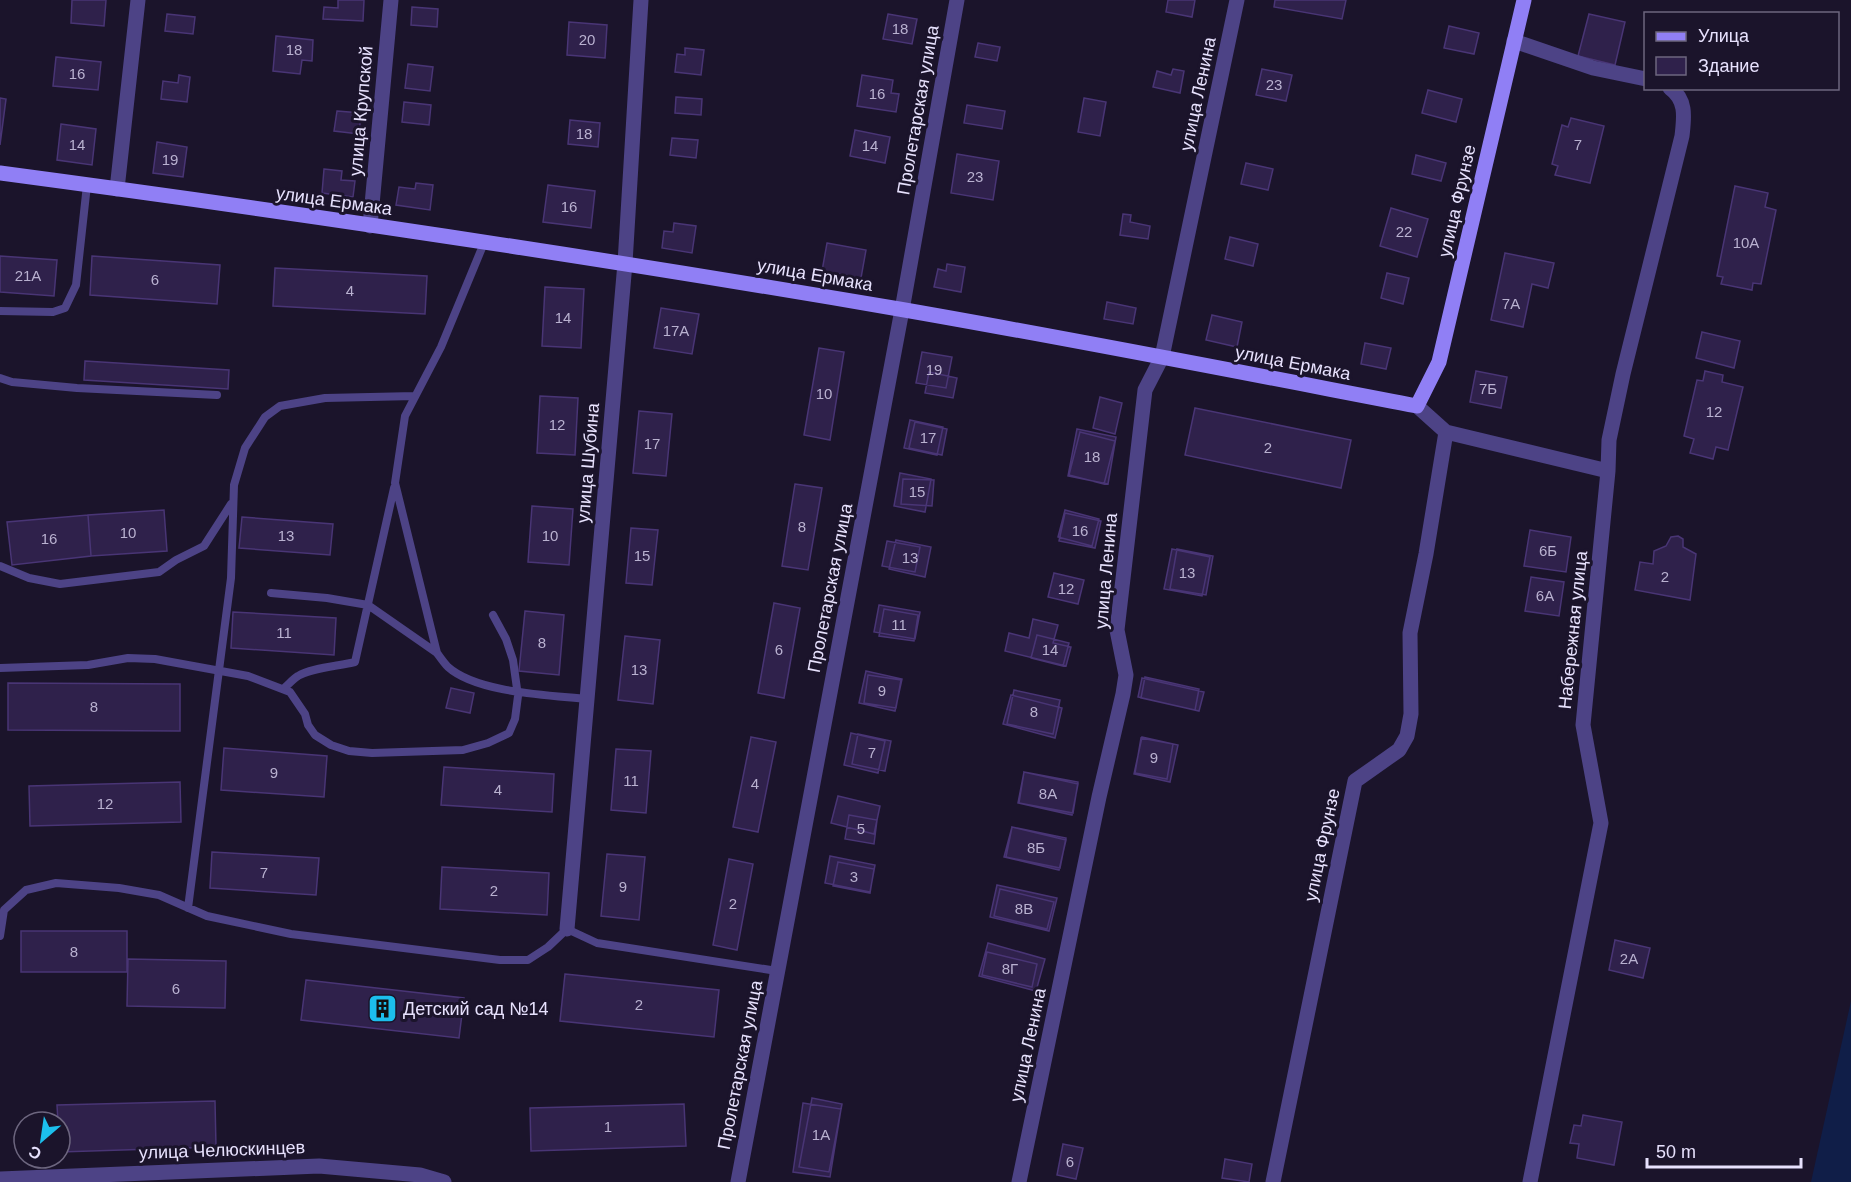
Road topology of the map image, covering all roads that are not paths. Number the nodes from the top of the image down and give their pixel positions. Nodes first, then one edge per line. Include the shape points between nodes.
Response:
1 (138, 0) edge
2 (391, 0) edge
3 (642, 0) edge
4 (957, 0) edge
5 (1238, 0) edge
6 (1524, 0) edge
7 (1514, 41) junction
8 (1644, 79) edge
9 (1672, 90) edge
10 (0, 173) edge
11 (87, 185) junction
12 (117, 189) junction
13 (370, 226) junction
14 (484, 243) junction
15 (625, 263) junction
16 (902, 310) junction
17 (0, 311) edge
18 (1162, 357) junction
19 (0, 378) edge
20 (217, 396) dead end
21 (416, 396) junction
22 (1417, 406) junction
23 (1446, 432) junction
24 (1608, 471) junction
25 (395, 483) junction
26 (233, 501) junction
27 (0, 566) edge
28 (272, 593) dead end
29 (368, 604) junction
30 (493, 615) dead end
31 (436, 652) junction
32 (0, 668) edge
33 (219, 671) junction
34 (283, 689) junction
35 (518, 692) junction
36 (587, 699) junction
37 (188, 908) junction
38 (567, 929) junction
39 (0, 936) edge
40 (777, 971) junction
41 (0, 1179) edge
42 (444, 1182) edge
43 (738, 1182) edge
44 (1019, 1182) edge
45 (1273, 1182) edge
46 (1530, 1182) edge

1 - 12 street
2 - 13 street, улица Крупской
3 - 15 street, улица Шубина
4 - 16 street, Пролетарская улица
5 - 18 street, улица Ленина
6 - 7 street, улица Фрунзе
7 - 8 street via 1593,68
7 - 22 street, улица Фрунзе via 1439,362
9 - 24 street, Набережная улица via 1682,102 1682,136 1623,374 1609,440
10 - 11 street, улица Ермака
11 - 12 street, улица Ермака
11 - 17 lane via 76,285 65,308 53,312
12 - 13 street, улица Ермака
13 - 14 street, улица Ермака
14 - 15 street, улица Ермака
14 - 21 lane
15 - 16 street, улица Ермака
15 - 36 street, улица Шубина
16 - 18 street, улица Ермака
16 - 40 street, Пролетарская улица
18 - 22 street, улица Ермака
18 - 44 street, улица Ленина via 1145,390 1122,578 1117,630 1126,675 1123,694
19 - 20 lane via 77,388
21 - 25 lane via 405,416
21 - 26 lane via 325,398 280,406 265,417 245,448
22 - 23 street
23 - 24 street
23 - 45 street, улица Фрунзе via 1410,633 1411,714 1407,736 1399,750 1355,781
24 - 46 street, Набережная улица via 1583,725 1601,823
25 - 29 lane
25 - 31 lane
26 - 27 lane via 204,546 159,572 60,584 29,578
26 - 33 lane via 231,578
28 - 29 lane
29 - 31 lane
29 - 34 lane via 355,662 311,670 298,675
30 - 35 lane via 513,660
31 - 35 lane via 449,668 472,681
32 - 33 lane via 88,665 128,658
33 - 34 lane via 248,676
33 - 37 lane
34 - 35 lane via 297,701 315,735 349,751 372,753 463,750 489,744 508,733 515,719
35 - 36 lane
36 - 38 street, улица Шубина
37 - 38 lane via 207,916 291,934 500,960 528,960
37 - 39 lane via 159,895 56,883 26,890 11,903 4,910
38 - 40 lane via 597,943
40 - 43 street, Пролетарская улица
41 - 42 street, улица Челюскинцев via 319,1166 420,1175

